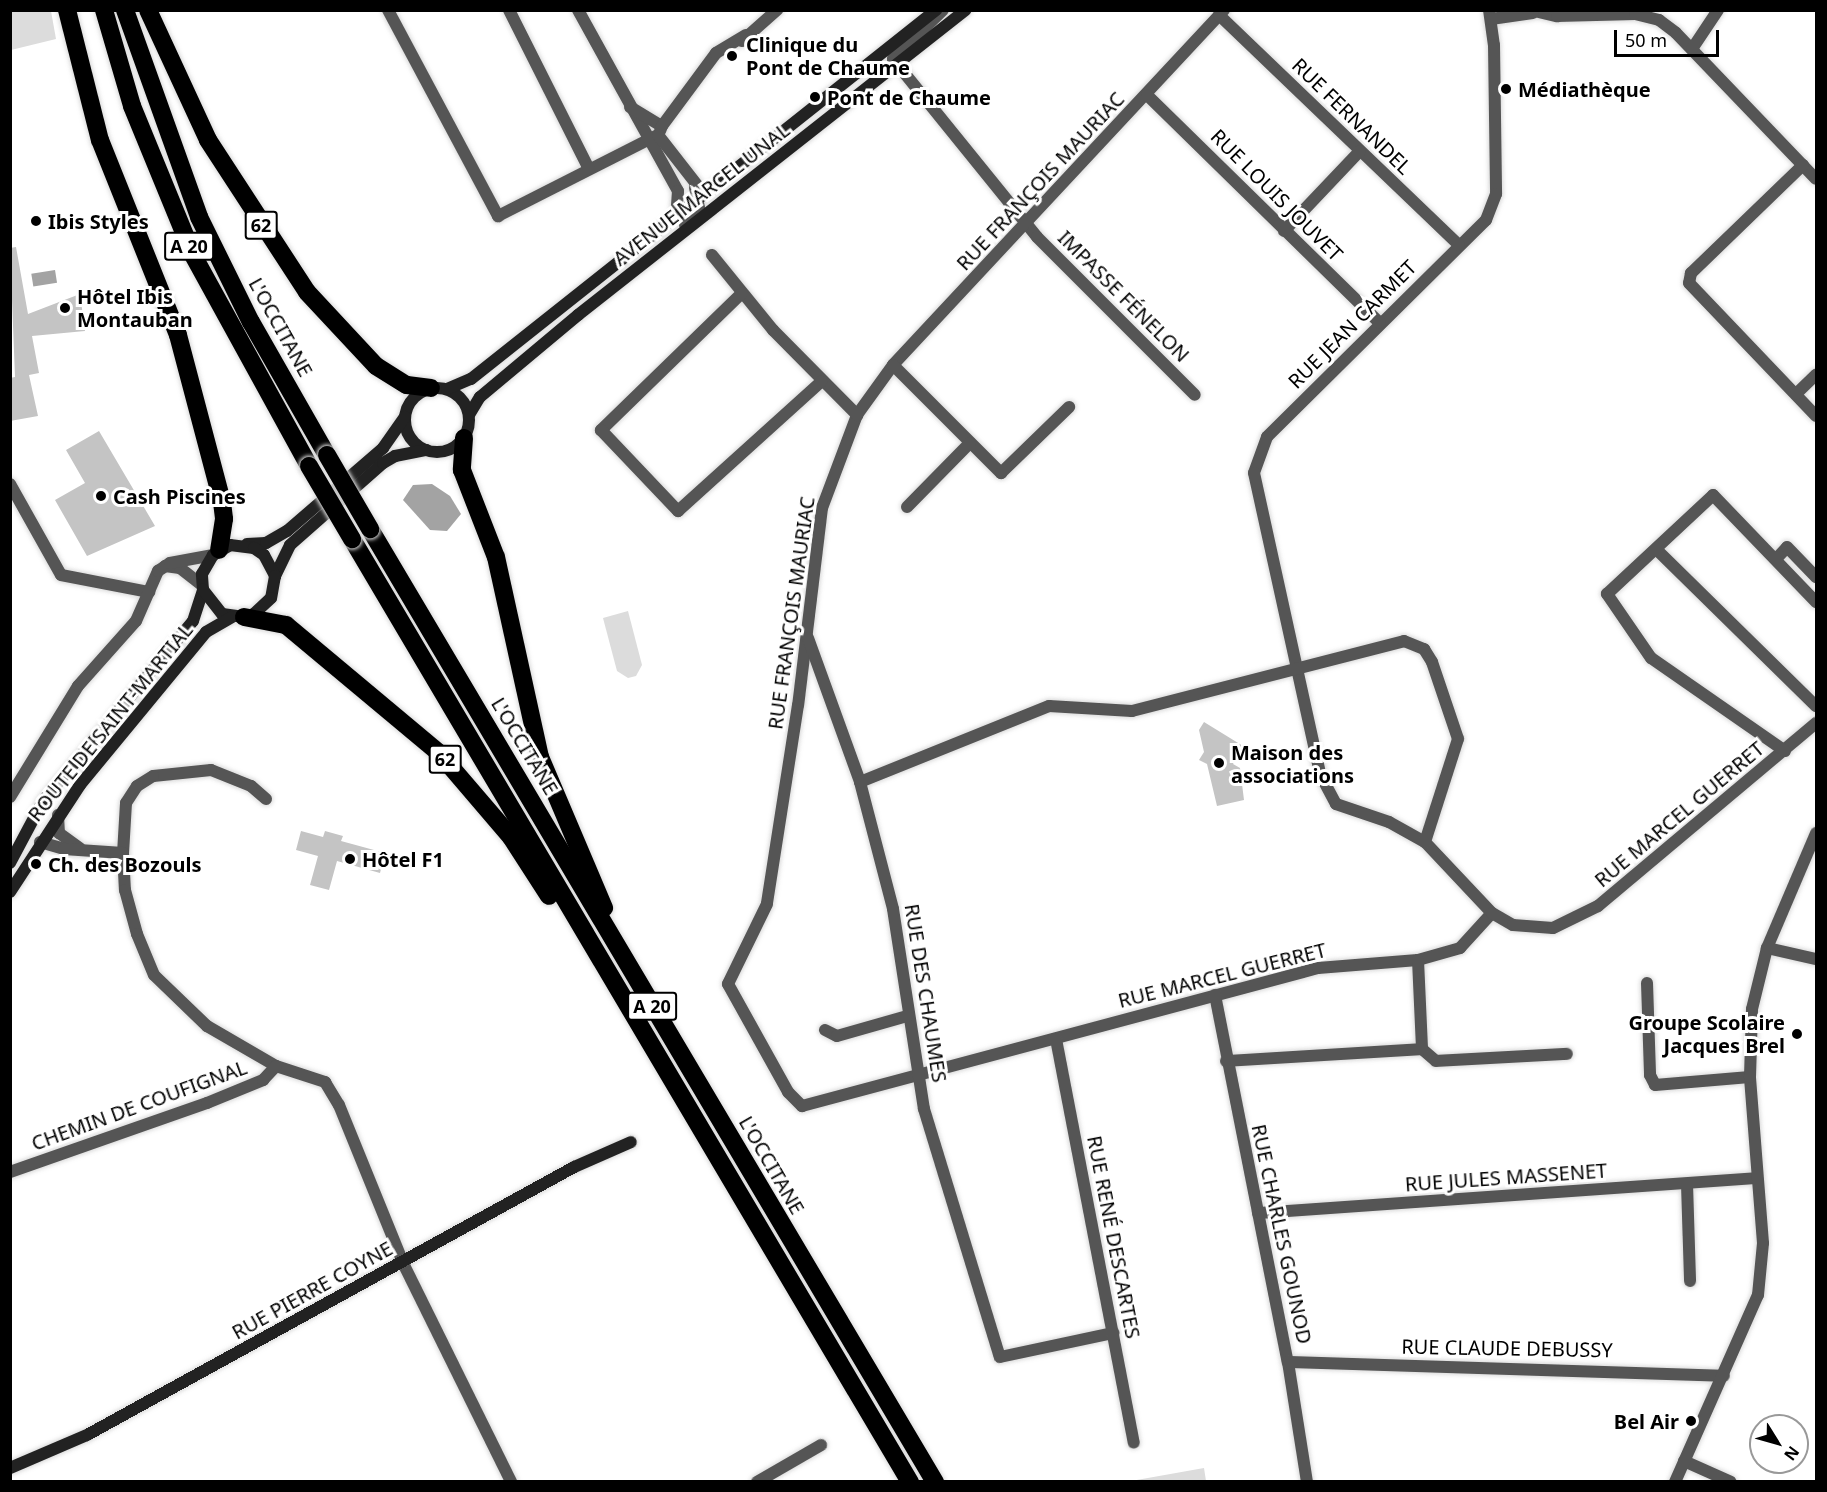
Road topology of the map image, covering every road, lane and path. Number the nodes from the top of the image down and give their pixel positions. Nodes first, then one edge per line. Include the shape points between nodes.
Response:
1 (67, 10) edge
2 (104, 10) edge
3 (125, 10) edge
4 (148, 10) edge
5 (388, 10) edge
6 (508, 10) edge
7 (578, 10) edge
8 (777, 10) edge
9 (936, 10) edge
10 (943, 10) edge
11 (965, 10) edge
12 (1718, 10) edge
13 (1532, 11) edge
14 (1221, 13) edge
15 (1490, 15) edge
16 (1692, 48) junction
17 (896, 65) junction
18 (1147, 95) junction
19 (646, 122) junction
20 (656, 134) junction
21 (1360, 151) junction
22 (1803, 165) junction
23 (589, 169) junction
24 (1816, 179) edge
25 (700, 193) junction
26 (676, 216) junction
27 (1026, 223) junction
28 (1284, 231) junction
29 (1459, 245) junction
30 (712, 255) dead end
31 (742, 293) junction
32 (578, 315) junction
33 (1380, 323) junction
34 (893, 365) junction
35 (1816, 375) edge
36 (821, 382) junction
37 (439, 388) junction
38 (1796, 394) junction
39 (1195, 395) dead end
40 (1069, 407) dead end
41 (469, 415) junction
42 (857, 415) junction
43 (1816, 416) edge
44 (405, 417) junction
45 (464, 438) junction
46 (970, 443) junction
47 (426, 450) junction
48 (10, 484) edge
49 (907, 507) dead end
50 (243, 544) junction
51 (1657, 550) junction
52 (216, 553) junction
53 (1776, 559) junction
54 (164, 566) junction
55 (275, 576) junction
56 (1816, 577) edge
57 (202, 588) junction
58 (149, 592) junction
59 (1816, 602) edge
60 (238, 617) junction
61 (808, 636) junction
62 (1297, 670) junction
63 (1816, 706) edge
64 (1815, 727) edge
65 (87, 746) junction
66 (1785, 751) junction
67 (860, 782) junction
68 (10, 797) edge
69 (266, 799) dead end
70 (58, 814) junction
71 (1816, 833) edge
72 (40, 842) junction
73 (1425, 842) junction
74 (80, 848) junction
75 (123, 853) junction
76 (10, 863) edge
77 (10, 892) edge
78 (1492, 913) junction
79 (616, 944) junction
80 (1767, 948) junction
81 (598, 958) junction
82 (1816, 959) edge
83 (1418, 960) junction
84 (1647, 983) dead end
85 (1215, 995) junction
86 (907, 1016) junction
87 (825, 1030) dead end
88 (1056, 1039) junction
89 (1422, 1049) junction
90 (1567, 1054) dead end
91 (1226, 1061) junction
92 (276, 1066) junction
93 (920, 1077) junction
94 (1750, 1077) junction
95 (631, 1142) dead end
96 (10, 1172) edge
97 (1757, 1178) junction
98 (1687, 1184) junction
99 (1258, 1214) junction
100 (403, 1263) junction
101 (1690, 1281) dead end
102 (1113, 1333) junction
103 (1288, 1362) junction
104 (1724, 1376) junction
105 (1134, 1443) dead end
106 (821, 1445) dead end
107 (1684, 1461) junction
108 (10, 1468) edge
109 (511, 1482) edge
110 (757, 1482) edge
111 (910, 1482) edge
112 (935, 1482) edge
113 (1307, 1482) edge
114 (1675, 1482) edge
115 (1731, 1482) edge

1 - 52 highway via 100,140 178,335 222,502 224,519
2 - 81 highway, A 20, bridge via 132,106 193,255 309,466
3 - 79 highway, L'OCCITANE / A 20, bridge via 139,60 199,217 251,322
4 - 37 highway, 62 via 208,140 307,292 376,366 407,385
5 - 23 street via 498,216
6 - 23 street
7 - 19 street via 629,106
8 - 20 street via 715,59
9 - 25 main road, AVENUE MARCEL UNAL
10 - 17 street via 894,55
11 - 17 main road, AVENUE MARCEL UNAL
12 - 16 street
13 - 15 street
13 - 16 street via 1557,16 1635,14 1659,20
14 - 18 street, RUE FRANÇOIS MAURIAC
14 - 21 street, RUE FERNANDEL
15 - 29 street, RUE JEAN CARMET via 1496,194 1486,220
16 - 22 street
17 - 27 street, IMPASSE FÉNELON
17 - 32 main road, AVENUE MARCEL UNAL
18 - 27 street, RUE FRANÇOIS MAURIAC
18 - 28 street, RUE LOUIS JOUVET
19 - 20 street
19 - 20 street
20 - 23 street
20 - 25 street
20 - 26 street via 678,191
21 - 28 street
21 - 29 street, RUE FERNANDEL
22 - 24 street
22 - 38 street via 1691,273 1689,283
25 - 26 main road, AVENUE MARCEL UNAL
25 - 32 street via 695,217
26 - 37 main road, AVENUE MARCEL UNAL via 471,379
27 - 34 street, RUE FRANÇOIS MAURIAC
27 - 39 street, IMPASSE FÉNELON
28 - 33 street, RUE LOUIS JOUVET
29 - 33 street, RUE JEAN CARMET
30 - 31 street
31 - 36 street
31 - 36 street via 601,430 678,511
32 - 41 main road, AVENUE MARCEL UNAL via 480,397
33 - 62 street, RUE JEAN CARMET via 1267,437 1254,473
34 - 42 street, RUE FRANÇOIS MAURIAC
34 - 46 street
35 - 38 street
36 - 42 street
37 - 41 main road via 462,399
37 - 44 main road via 413,398
38 - 43 street
40 - 46 street via 1001,472
41 - 45 main road
42 - 61 street, RUE FRANÇOIS MAURIAC via 822,508
44 - 47 main road via 410,436
44 - 50 main road via 383,448 287,531 266,543
45 - 47 main road via 447,451
45 - 79 highway via 462,470 496,557 540,757 561,816 598,890
46 - 49 street
47 - 55 main road via 401,453 383,463 290,545
48 - 58 street via 61,575
50 - 52 main road
50 - 55 main road via 264,555
51 - 53 street via 1713,495
51 - 63 street
51 - 66 street via 1607,594 1652,658
52 - 54 street
52 - 57 main road
53 - 56 street via 1787,548
53 - 59 street
54 - 57 street via 180,568
54 - 58 street via 151,580
55 - 60 main road via 271,598 254,614
57 - 60 main road via 213,608
57 - 65 main road, ROUTE DE SAINT-MARTIAL via 193,621
58 - 68 street via 136,621 78,686
60 - 70 main road, ROUTE DE SAINT-MARTIAL via 206,632
60 - 81 highway, 62 via 286,626 439,753 512,837 552,900
61 - 67 street, RUE DES CHAUMES
61 - 93 street, RUE FRANÇOIS MAURIAC via 767,904 728,984 788,1092 802,1106
62 - 67 street via 1132,711 1049,706
62 - 73 street, RUE JEAN CARMET via 1320,774 1336,804 1389,822
62 - 73 street via 1411,642 1424,649 1458,739
64 - 66 street, RUE MARCEL GUERRET
65 - 72 main road via 38,824
65 - 76 main road, ROUTE DE SAINT-MARTIAL via 44,801
66 - 78 street, RUE MARCEL GUERRET via 1590,911 1553,928 1513,925
67 - 86 street, RUE DES CHAUMES via 893,909
69 - 75 street via 251,786 211,770 153,776 136,786 126,803
70 - 72 main road, ROUTE DE SAINT-MARTIAL
70 - 74 street via 59,833
71 - 80 street
72 - 74 street via 64,849
72 - 77 main road, ROUTE DE SAINT-MARTIAL
73 - 78 street
74 - 75 street
75 - 92 street via 125,890 154,975 207,1026
78 - 83 street, RUE MARCEL GUERRET via 1460,948
79 - 112 highway, L'OCCITANE / A 20
80 - 82 street
80 - 94 street via 1752,1009
81 - 111 highway, A 20
83 - 85 street, RUE MARCEL GUERRET via 1318,968
83 - 89 street
84 - 94 street via 1650,1075 1655,1085
85 - 88 street, RUE MARCEL GUERRET
85 - 91 street, RUE CHARLES GOUNOD
86 - 87 street via 837,1036
86 - 93 street, RUE DES CHAUMES
88 - 93 street, RUE MARCEL GUERRET
88 - 102 street, RUE RENÉ DESCARTES
89 - 90 street via 1436,1061 1459,1062
89 - 91 street
91 - 99 street, RUE CHARLES GOUNOD
92 - 96 street, CHEMIN DE COUFIGNAL via 264,1080 207,1103
92 - 100 street via 325,1082 339,1105
93 - 102 street, RUE DES CHAUMES via 924,1109 1000,1357
94 - 97 street
95 - 100 main road, RUE PIERRE COYNE via 573,1167
97 - 98 street, RUE JULES MASSENET
97 - 104 street via 1762,1243 1758,1295
98 - 99 street, RUE JULES MASSENET
98 - 101 street
99 - 103 street, RUE CHARLES GOUNOD
100 - 108 main road, RUE PIERRE COYNE via 87,1435
100 - 109 street
102 - 105 street, RUE RENÉ DESCARTES
103 - 104 street, RUE CLAUDE DEBUSSY
103 - 113 street, RUE CHARLES GOUNOD
104 - 107 street
106 - 110 street
107 - 114 street
107 - 115 street

